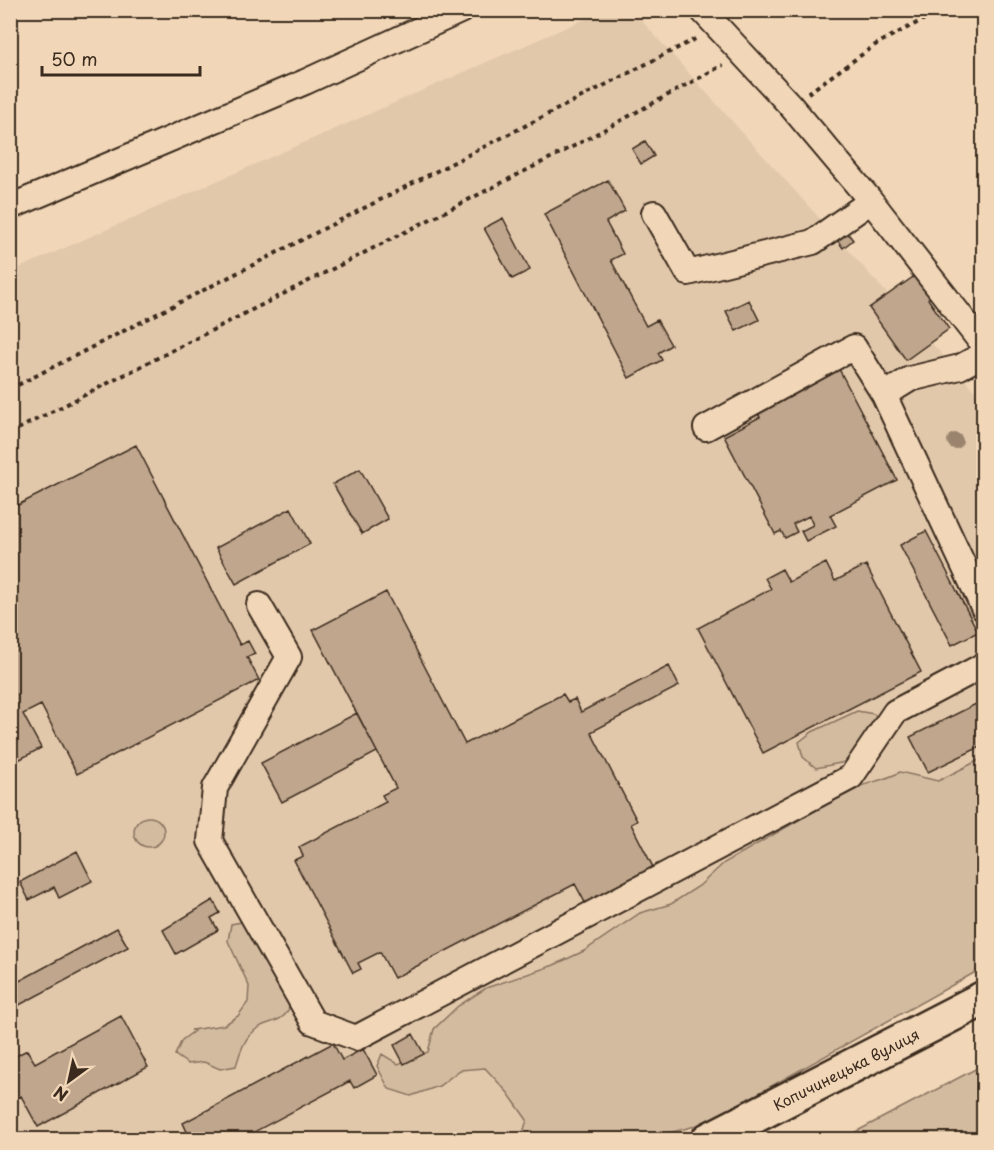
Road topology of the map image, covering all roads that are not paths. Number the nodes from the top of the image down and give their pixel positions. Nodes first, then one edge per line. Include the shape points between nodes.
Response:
1 (462, 10) edge
2 (709, 19) edge
3 (871, 201) junction
4 (10, 207) edge
5 (654, 213) dead end
6 (984, 346) edge
7 (984, 354) edge
8 (884, 396) junction
9 (706, 428) dead end
10 (259, 605) dead end
11 (984, 609) edge
12 (984, 665) edge
13 (984, 998) edge
14 (708, 1140) edge

1 - 4 street via 305,82
2 - 3 street via 790,105
3 - 5 street via 813,242 688,273
3 - 6 street
7 - 8 street via 960,366 910,379
8 - 9 street via 854,347
8 - 11 street
10 - 12 street via 289,657 215,788 210,841 313,1022 356,1038 851,777 895,712
13 - 14 highway, Копичинецька вулиця

